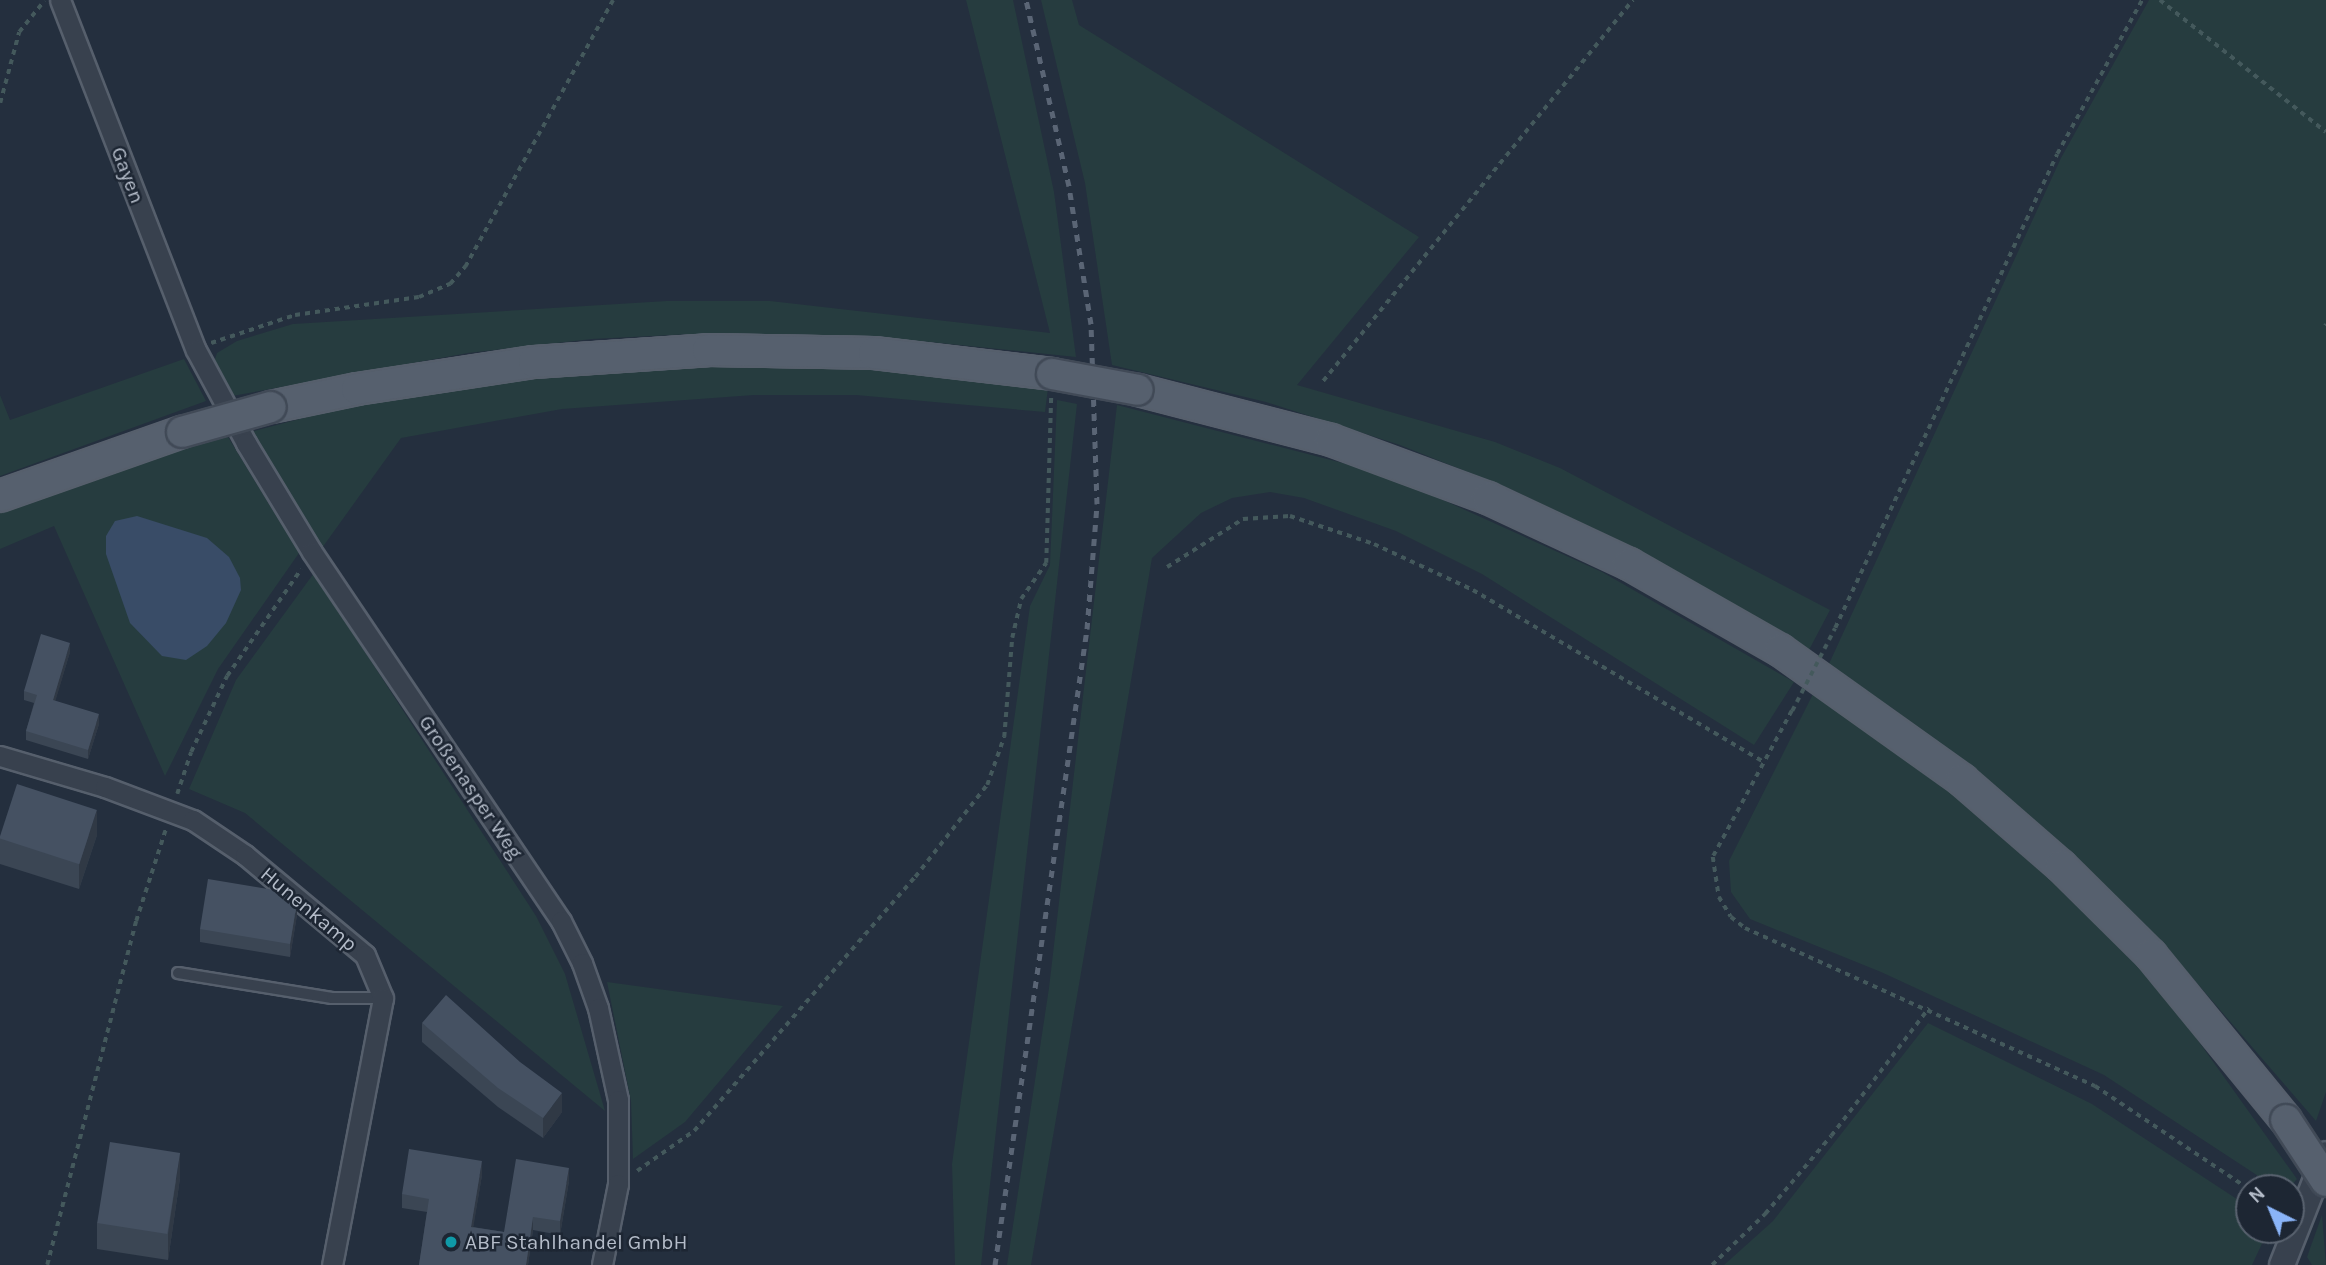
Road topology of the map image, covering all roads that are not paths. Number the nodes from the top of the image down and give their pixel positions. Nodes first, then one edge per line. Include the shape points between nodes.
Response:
1 (60, 0) edge
2 (196, 350) joint
3 (0, 496) edge
4 (0, 757) edge
5 (178, 973) dead end
6 (383, 998) junction
7 (2326, 1154) edge
8 (2326, 1181) edge
9 (332, 1265) edge
10 (601, 1265) edge
11 (2282, 1265) edge

1 - 2 street, Gayen
2 - 10 street, Großenasper Weg via 313,552 561,921 582,963 601,1019 618,1100 618,1185
3 - 8 main road, bridge via 182,432 357,389 534,362 696,351 874,353 1053,384 1138,390 1331,440 1488,498 1629,564 1780,650 1962,780 2061,866 2151,955 2286,1121
4 - 6 street, Hunenkamp via 192,820 245,855 365,955
5 - 6 lane via 332,998
6 - 9 street
7 - 11 street

